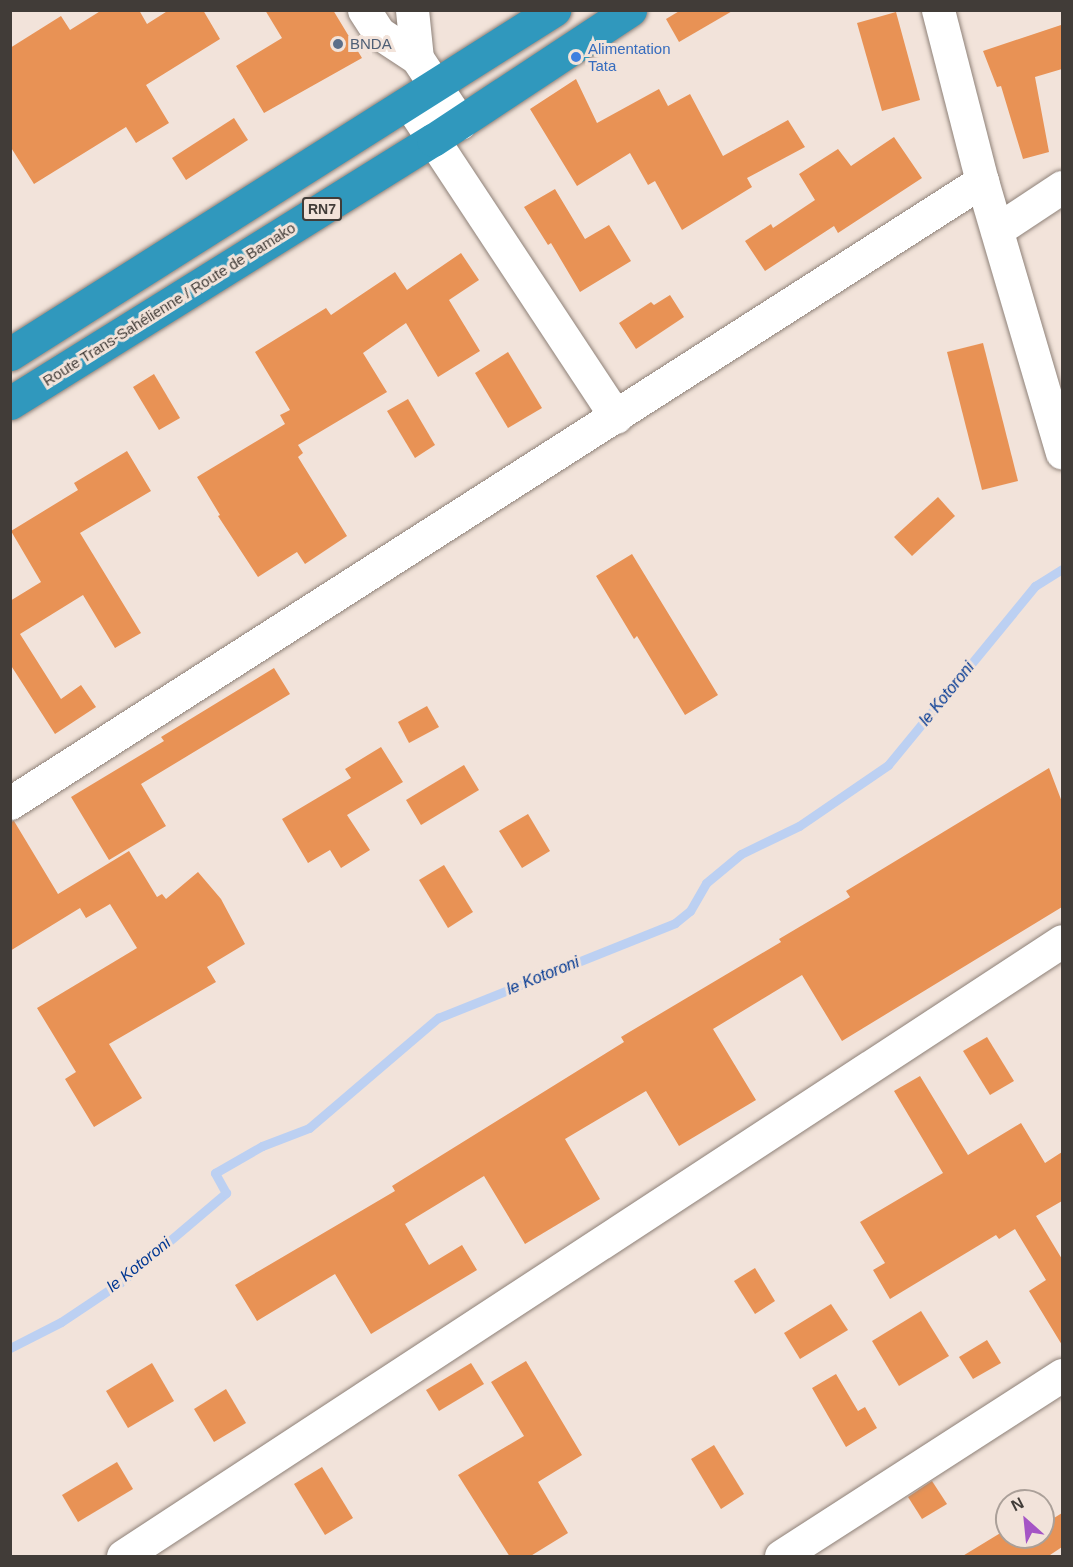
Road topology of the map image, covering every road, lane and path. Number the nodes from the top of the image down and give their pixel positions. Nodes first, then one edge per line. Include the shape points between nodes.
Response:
1 (364, 10) edge
2 (412, 10) edge
3 (554, 10) edge
4 (630, 10) edge
5 (938, 10) edge
6 (417, 58) junction
7 (422, 94) junction
8 (460, 123) junction
9 (433, 140) junction
10 (982, 181) junction
11 (1062, 187) edge
12 (997, 230) junction
13 (10, 354) edge
14 (10, 403) edge
15 (616, 417) junction
16 (1062, 452) edge
17 (10, 802) edge
18 (1062, 941) edge
19 (1062, 1375) edge
20 (123, 1557) edge
21 (781, 1557) edge

1 - 6 street via 379,33
2 - 6 street
3 - 7 highway
4 - 8 highway, Route Trans-Sahélienne / Route de Bamako / RN7
5 - 10 street
6 - 7 street
7 - 8 street
7 - 9 street
7 - 13 highway
8 - 9 highway, Route Trans-Sahélienne / Route de Bamako / RN7
9 - 14 highway, Route Trans-Sahélienne / Route de Bamako / RN7
9 - 15 street
10 - 12 street
10 - 15 street
11 - 12 street
12 - 16 street
15 - 17 street
18 - 20 street
19 - 21 street

